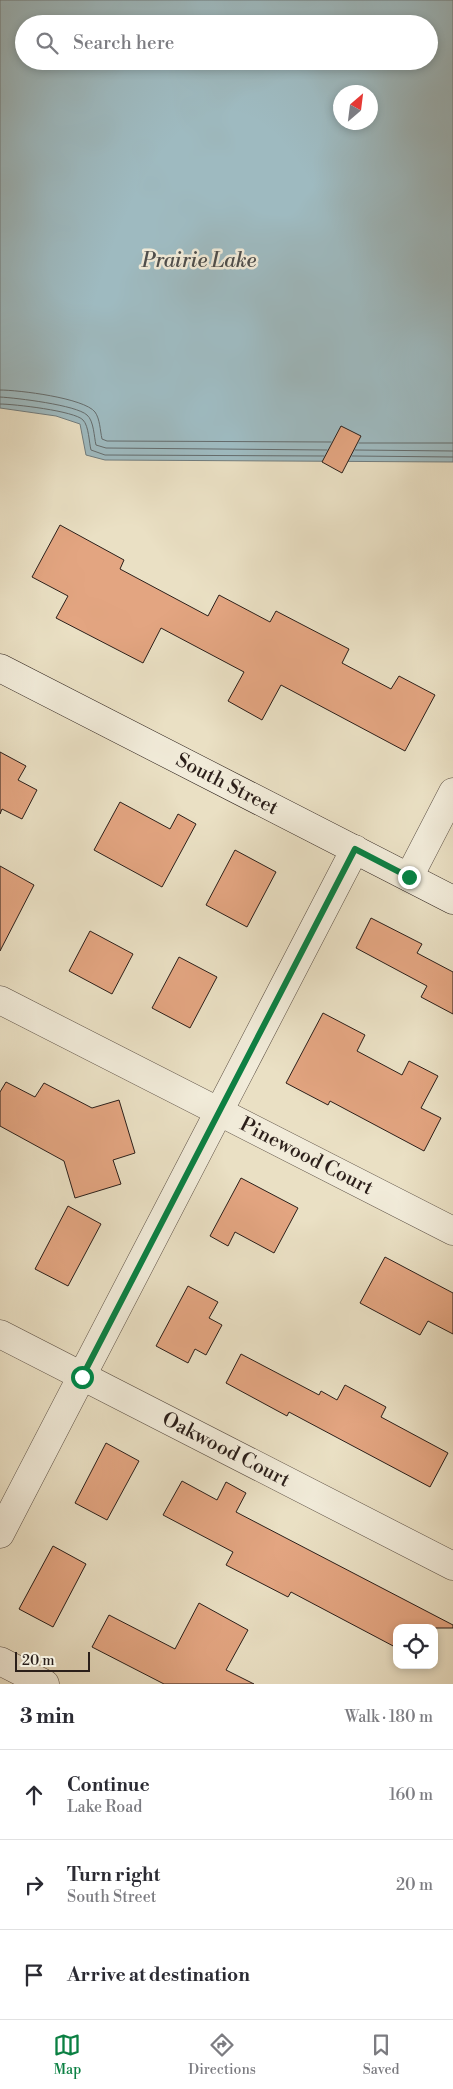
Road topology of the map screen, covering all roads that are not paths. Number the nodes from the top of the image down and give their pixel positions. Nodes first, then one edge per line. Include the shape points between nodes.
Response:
1 (0, 668) edge
2 (453, 792) edge
3 (355, 849) junction
4 (409, 877) junction
5 (453, 900) edge
6 (0, 1000) edge
7 (218, 1112) junction
8 (453, 1231) edge
9 (0, 1334) edge
10 (82, 1377) junction
11 (0, 1534) edge
12 (453, 1566) edge
13 (0, 1661) edge
14 (45, 1684) edge

1 - 3 street, South Street
2 - 4 street
3 - 4 street, South Street
3 - 7 street
4 - 5 street, South Street
6 - 7 street, Pinewood Court
7 - 8 street, Pinewood Court
7 - 10 street
9 - 10 street, Oakwood Court
10 - 11 street
10 - 12 street, Oakwood Court
13 - 14 street

